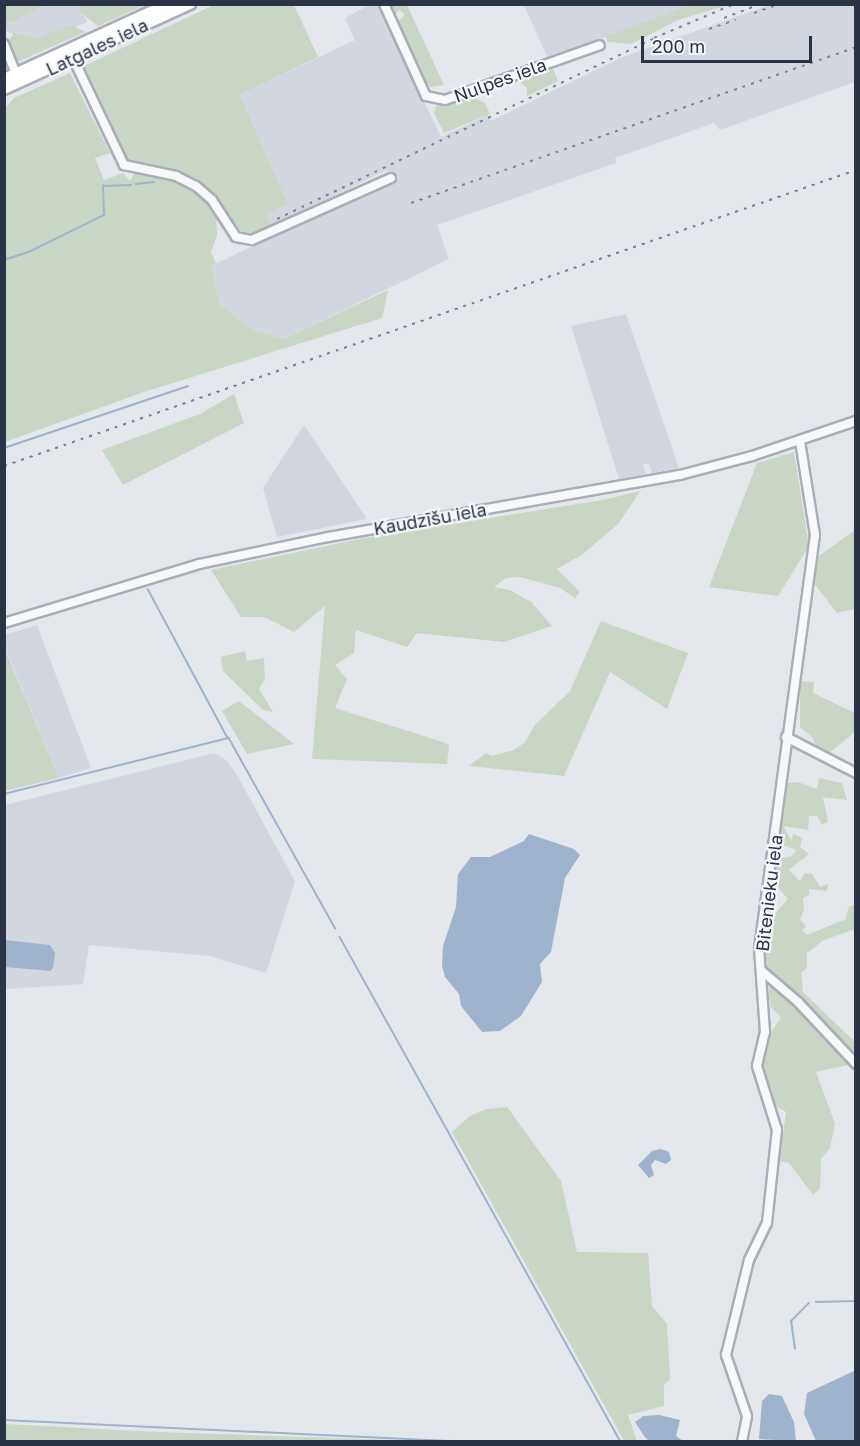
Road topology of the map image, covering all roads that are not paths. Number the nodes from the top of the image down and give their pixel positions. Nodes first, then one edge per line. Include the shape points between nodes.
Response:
1 (168, 4) edge
2 (190, 4) edge
3 (384, 4) edge
4 (4, 44) edge
5 (600, 45) dead end
6 (71, 54) junction
7 (16, 74) junction
8 (4, 79) edge
9 (4, 89) edge
10 (391, 178) dead end
11 (855, 421) edge
12 (800, 441) junction
13 (4, 623) edge
14 (786, 737) junction
15 (855, 773) edge
16 (762, 971) junction
17 (855, 1064) edge
18 (742, 1442) edge

1 - 6 highway, Latgales iela
2 - 6 highway, Latgales iela
3 - 5 street, Nulpes iela via 426,96 445,100
4 - 7 street
6 - 7 highway, Latgales iela
6 - 9 highway, Latgales iela
6 - 10 street via 123,165 176,176 196,186 212,200 236,237 252,240
7 - 8 highway, Latgales iela
11 - 12 street, Kaudzīšu iela
12 - 13 street, Kaudzīšu iela via 680,475 328,537 199,564
12 - 14 street, Bitenieku iela via 815,535
14 - 15 street
14 - 16 street, Bitenieku iela via 780,813 759,949
16 - 17 street
16 - 18 street, Bitenieku iela via 765,1032 758,1066 777,1130 767,1223 749,1260 726,1355 747,1416

